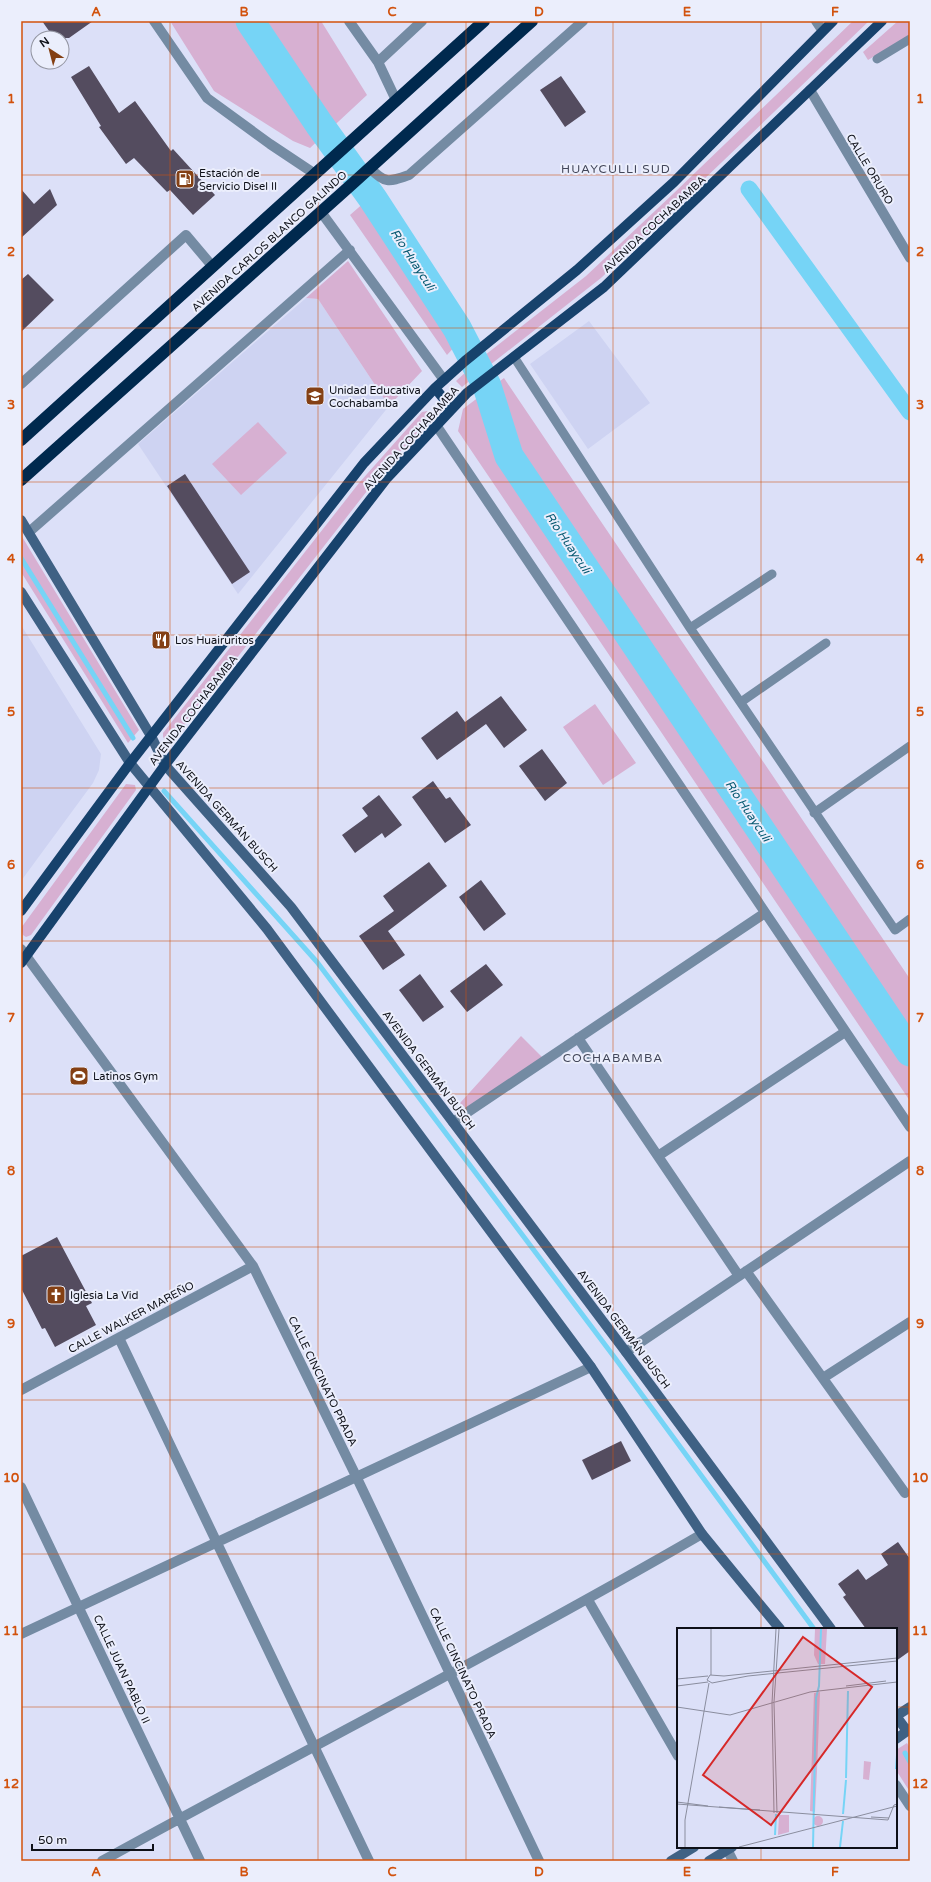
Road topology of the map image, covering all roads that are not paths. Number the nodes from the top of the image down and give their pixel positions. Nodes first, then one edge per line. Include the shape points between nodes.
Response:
1 (154, 21) edge
2 (349, 21) edge
3 (422, 21) edge
4 (484, 21) edge
5 (532, 21) edge
6 (583, 21) edge
7 (816, 21) edge
8 (833, 21) edge
9 (882, 21) edge
10 (822, 30) junction
11 (910, 40) edge
12 (877, 60) dead end
13 (378, 62) junction
14 (810, 90) junction
15 (396, 100) junction
16 (368, 170) junction
17 (315, 174) junction
18 (322, 212) junction
19 (350, 250) junction
20 (910, 258) edge
21 (213, 267) junction
22 (514, 357) junction
23 (444, 380) junction
24 (21, 384) edge
25 (435, 388) junction
26 (452, 409) junction
27 (436, 425) junction
28 (21, 440) edge
29 (21, 480) edge
30 (21, 520) edge
31 (28, 532) junction
32 (772, 574) dead end
33 (21, 592) edge
34 (690, 628) junction
35 (826, 643) dead end
36 (741, 702) junction
37 (151, 736) junction
38 (910, 746) edge
39 (130, 763) junction
40 (165, 764) junction
41 (149, 787) junction
42 (814, 814) junction
43 (21, 911) edge
44 (765, 913) junction
45 (910, 919) edge
46 (23, 956) edge
47 (845, 1032) junction
48 (578, 1038) junction
49 (453, 1122) junction
50 (910, 1127) edge
51 (658, 1156) junction
52 (910, 1161) edge
53 (253, 1266) junction
54 (742, 1273) junction
55 (910, 1322) edge
56 (119, 1338) junction
57 (626, 1352) junction
58 (591, 1367) junction
59 (823, 1378) junction
60 (21, 1390) edge
61 (356, 1476) junction
62 (21, 1487) edge
63 (905, 1493) dead end
64 (702, 1534) junction
65 (216, 1542) junction
66 (588, 1600) junction
67 (79, 1607) junction
68 (779, 1628) edge
69 (830, 1628) edge
70 (21, 1634) edge
71 (450, 1673) junction
72 (910, 1707) edge
73 (897, 1715) edge
74 (897, 1717) edge
75 (909, 1732) edge
76 (897, 1738) edge
77 (314, 1745) junction
78 (677, 1754) edge
79 (897, 1786) edge
80 (910, 1806) edge
81 (179, 1818) junction
82 (692, 1848) edge
83 (728, 1848) edge
84 (102, 1861) edge
85 (200, 1861) edge
86 (369, 1861) edge
87 (539, 1861) edge
88 (670, 1861) edge
89 (709, 1861) edge
90 (733, 1861) edge

1 - 17 street via 207,98
2 - 13 street
3 - 13 street
4 - 15 highway, AVENIDA CARLOS BLANCO GALINDO
5 - 16 highway, AVENIDA CARLOS BLANCO GALINDO
6 - 16 street via 409,175 393,181 380,178
7 - 10 street
8 - 10 main road, AVENIDA COCHABAMBA
9 - 14 main road, AVENIDA COCHABAMBA
10 - 23 main road, AVENIDA COCHABAMBA via 668,187 577,270
11 - 12 lane
13 - 15 street
14 - 20 street, CALLE ORURO
14 - 22 main road, AVENIDA COCHABAMBA via 604,287
15 - 17 highway, AVENIDA CARLOS BLANCO GALINDO
16 - 18 highway, AVENIDA CARLOS BLANCO GALINDO
17 - 21 highway, AVENIDA CARLOS BLANCO GALINDO
18 - 19 street
18 - 29 highway, AVENIDA CARLOS BLANCO GALINDO
19 - 23 street
19 - 31 street
21 - 24 street via 186,235
21 - 28 highway, AVENIDA CARLOS BLANCO GALINDO
22 - 26 main road, AVENIDA COCHABAMBA via 467,393
22 - 34 lane
23 - 25 main road, AVENIDA COCHABAMBA
25 - 26 main road
25 - 37 main road, AVENIDA COCHABAMBA via 364,463
26 - 27 main road, AVENIDA COCHABAMBA
27 - 40 main road, AVENIDA COCHABAMBA via 387,478
27 - 44 street
30 - 31 street, AVENIDA GERMÁN BUSCH
31 - 37 street, AVENIDA GERMÁN BUSCH
32 - 34 lane
33 - 39 street
34 - 36 lane
35 - 36 lane
36 - 42 lane
37 - 39 main road, AVENIDA COCHABAMBA
37 - 40 street, AVENIDA GERMÁN BUSCH
38 - 42 lane
39 - 41 street
39 - 43 main road, AVENIDA COCHABAMBA
40 - 41 main road, AVENIDA COCHABAMBA
40 - 49 street, AVENIDA GERMÁN BUSCH via 291,907
41 - 46 main road, AVENIDA COCHABAMBA
41 - 58 street via 267,929
42 - 45 lane via 895,930
44 - 47 street
44 - 48 street
46 - 53 street, CALLE CINCINATO PRADA
47 - 50 street
47 - 51 street
48 - 49 street
48 - 51 street
49 - 57 street, AVENIDA GERMÁN BUSCH
51 - 54 street
52 - 54 street
53 - 56 street, CALLE WALKER MAREÑO
53 - 61 street, CALLE CINCINATO PRADA
54 - 57 street
54 - 59 street
55 - 59 street
56 - 60 street, CALLE WALKER MAREÑO
56 - 65 street
57 - 69 street, AVENIDA GERMÁN BUSCH
58 - 61 street
58 - 64 street
59 - 63 street
61 - 65 street
61 - 71 street, CALLE CINCINATO PRADA
62 - 67 street, CALLE JUAN PABLO II
64 - 66 street
64 - 68 street
65 - 67 street
65 - 77 street
66 - 71 street
66 - 78 street
67 - 70 street
67 - 81 street, CALLE JUAN PABLO II
71 - 77 street
71 - 87 street, CALLE CINCINATO PRADA
72 - 73 street
74 - 75 street
75 - 76 street
77 - 81 street
77 - 86 street
79 - 80 street
81 - 84 street
81 - 85 street, CALLE JUAN PABLO II
82 - 88 street
83 - 89 street
83 - 90 street

